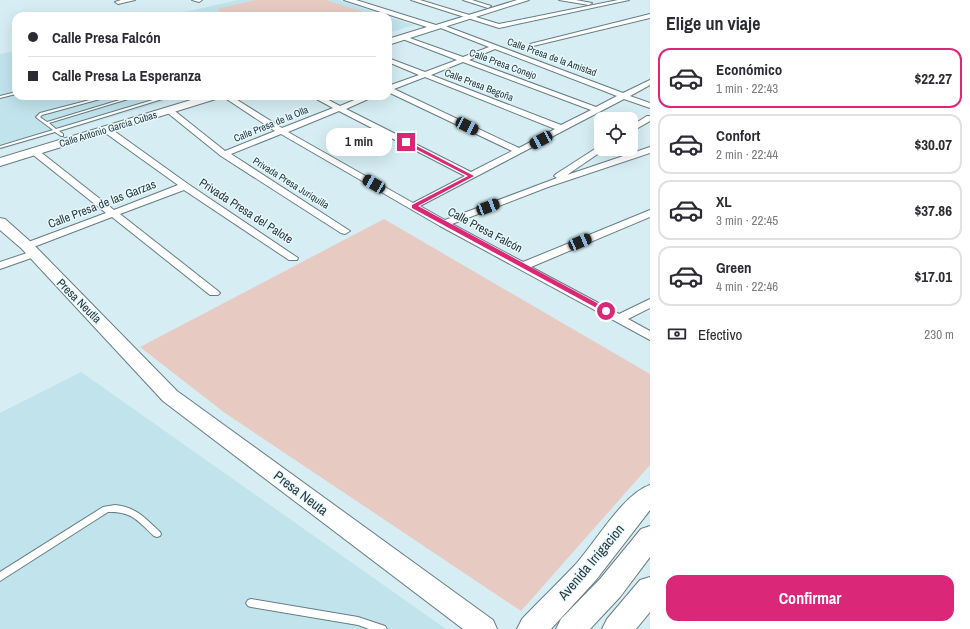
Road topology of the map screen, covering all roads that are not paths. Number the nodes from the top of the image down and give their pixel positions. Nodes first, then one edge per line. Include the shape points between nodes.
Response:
1 (132, 0) edge
2 (348, 0) edge
3 (362, 0) edge
4 (414, 0) edge
5 (466, 0) edge
6 (509, 0) edge
7 (525, 0) edge
8 (562, 0) edge
9 (626, 0) edge
10 (118, 2) dead end
11 (610, 3) junction
12 (488, 6) junction
13 (389, 12) edge
14 (564, 12) junction
15 (392, 13) edge
16 (465, 16) junction
17 (650, 16) edge
18 (436, 26) junction
19 (392, 36) edge
20 (402, 38) junction
21 (392, 41) edge
22 (533, 44) dead end
23 (495, 47) junction
24 (463, 60) junction
25 (392, 62) edge
26 (424, 75) junction
27 (650, 82) edge
28 (392, 87) edge
29 (392, 91) edge
30 (12, 94) edge
31 (624, 95) junction
32 (0, 97) edge
33 (94, 100) edge
34 (123, 100) edge
35 (158, 100) edge
36 (178, 100) edge
37 (202, 100) edge
38 (232, 100) edge
39 (323, 100) edge
40 (360, 100) edge
41 (650, 106) edge
42 (340, 108) junction
43 (168, 110) junction
44 (597, 110) junction
45 (650, 118) edge
46 (46, 123) junction
47 (638, 126) edge
48 (563, 129) junction
49 (107, 130) junction
50 (281, 131) junction
51 (58, 133) junction
52 (0, 147) edge
53 (650, 150) edge
54 (519, 151) junction
55 (35, 152) junction
56 (0, 154) edge
57 (224, 154) junction
58 (594, 154) edge
59 (0, 162) edge
60 (472, 176) junction
61 (545, 185) junction
62 (185, 186) junction
63 (414, 206) junction
64 (650, 213) edge
65 (115, 214) junction
66 (0, 222) edge
67 (444, 224) junction
68 (346, 230) dead end
69 (30, 250) junction
70 (293, 258) dead end
71 (0, 266) edge
72 (524, 266) junction
73 (214, 293) dead end
74 (650, 303) edge
75 (620, 318) junction
76 (650, 336) edge
77 (125, 347) joint
78 (650, 495) edge
79 (157, 534) dead end
80 (650, 537) edge
81 (0, 577) edge
82 (645, 597) edge
83 (251, 603) dead end
84 (382, 629) edge
85 (484, 629) edge
86 (532, 629) edge
87 (571, 629) edge
88 (617, 629) edge

1 - 10 street
2 - 13 street
3 - 18 street
4 - 16 street
5 - 12 street
6 - 12 street
7 - 16 street
8 - 11 street
8 - 14 street via 571,7
9 - 11 street
11 - 14 street
12 - 16 street
14 - 16 street via 499,26
15 - 18 street
16 - 18 street
17 - 22 street
18 - 19 street
18 - 20 street
18 - 23 street, Calle Presa de la Amistad
20 - 21 street
20 - 24 street, Calle Presa Conejo
23 - 24 street
23 - 31 street, Calle Presa de la Amistad
24 - 26 street
24 - 44 street, Calle Presa Conejo
25 - 26 street, Calle Presa Begoña
26 - 28 street
26 - 48 street, Calle Presa Begoña
27 - 31 street
29 - 54 street
30 - 32 lane
31 - 41 street, Calle Presa de la Amistad
31 - 44 street
33 - 46 lane via 40,114 38,117
34 - 46 lane
35 - 51 lane
36 - 51 street, Calle Antonio García Cubas
37 - 43 street, Calle Antonio García Cubas
38 - 50 street, Calle Presa Falcón
39 - 42 street
40 - 42 street, Calle Presa de la Olla
42 - 50 street, Calle Presa de la Olla
42 - 60 street
43 - 49 street, Calle Antonio García Cubas
43 - 57 street, Privada Presa Juriquilla
44 - 48 street
45 - 47 street
46 - 51 lane
48 - 54 street
49 - 55 street, Calle Antonio García Cubas
49 - 62 street, Privada Presa del Palote
50 - 57 street, Calle Presa de la Olla
50 - 63 street, Calle Presa Falcón
51 - 52 lane
51 - 56 street, Calle Antonio García Cubas
53 - 61 street
54 - 60 street
55 - 59 street, Calle Antonio García Cubas
55 - 65 street
57 - 68 street, Privada Presa Juriquilla
58 - 61 street
60 - 63 street
61 - 67 street
62 - 65 street, Calle Presa de las Garzas
62 - 70 street, Privada Presa del Palote
63 - 67 street, Calle Presa Falcón
64 - 72 street
65 - 69 street, Calle Presa de las Garzas
65 - 73 street
66 - 69 street, Presa Neutla
67 - 72 street, Calle Presa Falcón
69 - 71 street, Calle Presa de las Garzas
69 - 77 street, Presa Neutla
72 - 75 street, Calle Presa Falcón
74 - 75 street
75 - 76 street, Calle Presa Falcón
77 - 85 street, Presa Neuta via 170,396
78 - 86 main road, Avenida Irrigacion via 636,508 586,572
79 - 81 lane via 131,511 120,507 106,509
80 - 87 main road via 610,588
82 - 88 main road
83 - 84 lane via 358,621

